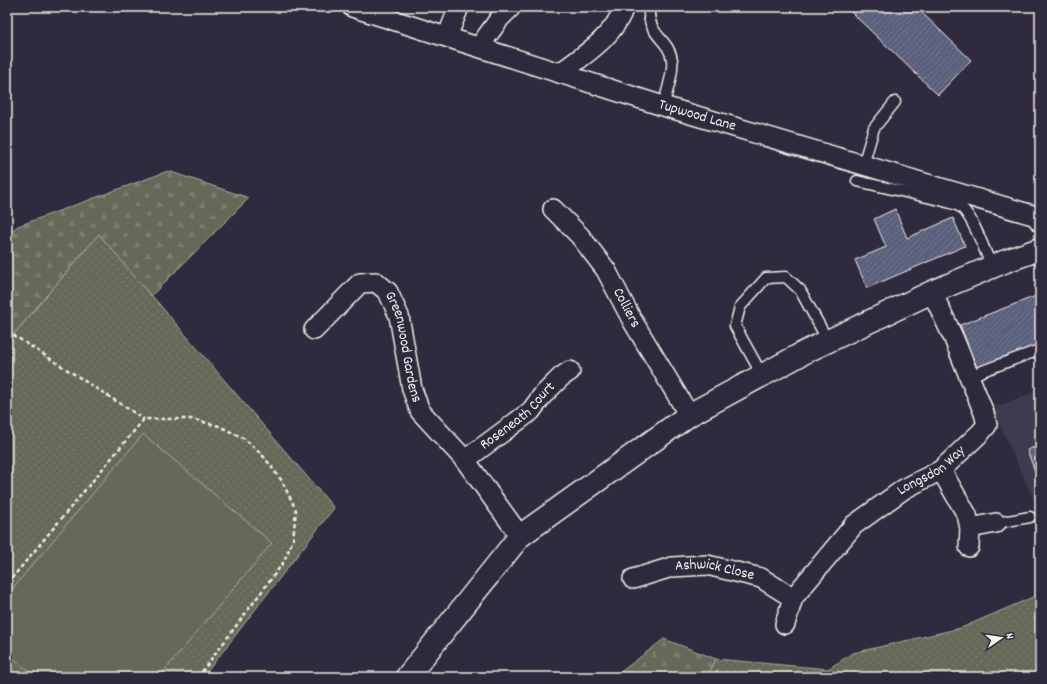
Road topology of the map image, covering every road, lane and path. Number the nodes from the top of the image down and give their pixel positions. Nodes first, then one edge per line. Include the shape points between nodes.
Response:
1 (459, 7) edge
2 (510, 7) edge
3 (624, 7) edge
4 (649, 7) edge
5 (360, 8) edge
6 (447, 37) junction
7 (479, 47) junction
8 (560, 73) junction
9 (895, 102) dead end
10 (663, 106) junction
11 (860, 173) junction
12 (553, 209) dead end
13 (1040, 222) edge
14 (1040, 249) edge
15 (992, 267) junction
16 (932, 292) junction
17 (314, 330) dead end
18 (7, 331) edge
19 (828, 341) junction
20 (1039, 350) dead end
21 (570, 371) dead end
22 (762, 375) junction
23 (969, 376) junction
24 (689, 415) junction
25 (144, 420) junction
26 (465, 460) junction
27 (941, 470) junction
28 (1030, 517) dead end
29 (996, 523) joint
30 (520, 536) junction
31 (633, 579) dead end
32 (7, 584) edge
33 (792, 598) junction
34 (785, 624) dead end
35 (198, 677) edge
36 (407, 677) edge

1 - 6 street
2 - 7 street
3 - 8 street via 607,37
4 - 10 lane via 651,27 669,51 672,60
5 - 6 street, Tupwood Lane
6 - 7 street, Tupwood Lane
7 - 8 street, Tupwood Lane
8 - 10 street, Tupwood Lane
9 - 11 lane via 874,128
10 - 11 street, Tupwood Lane
11 - 13 street, Tupwood Lane via 1036,216
11 - 15 lane via 956,204 969,218
12 - 24 street, Colliers via 580,236 606,270 632,320
14 - 15 main road
15 - 16 main road
16 - 19 main road
16 - 23 street, Longsdon Way
17 - 26 street, Greenwood Gardens via 360,283 376,282 388,292 399,316 412,389 420,411
18 - 25 path
19 - 22 main road
19 - 22 lane via 800,290 786,277 766,278 740,307 735,326
20 - 23 lane
21 - 26 street, Roseneath Court via 542,396 531,411
22 - 24 main road
23 - 27 street, Longsdon Way via 987,425
24 - 30 main road
25 - 32 path
25 - 35 path via 191,419 219,426 245,439 264,457 282,480 296,510 293,540 283,563
26 - 30 street, Greenwood Gardens
27 - 29 street via 967,515 970,537
27 - 33 street, Longsdon Way via 904,489 854,525
28 - 29 lane
30 - 36 main road
31 - 33 street, Ashwick Close via 672,567 707,565 761,578
33 - 34 street, Longsdon Way

